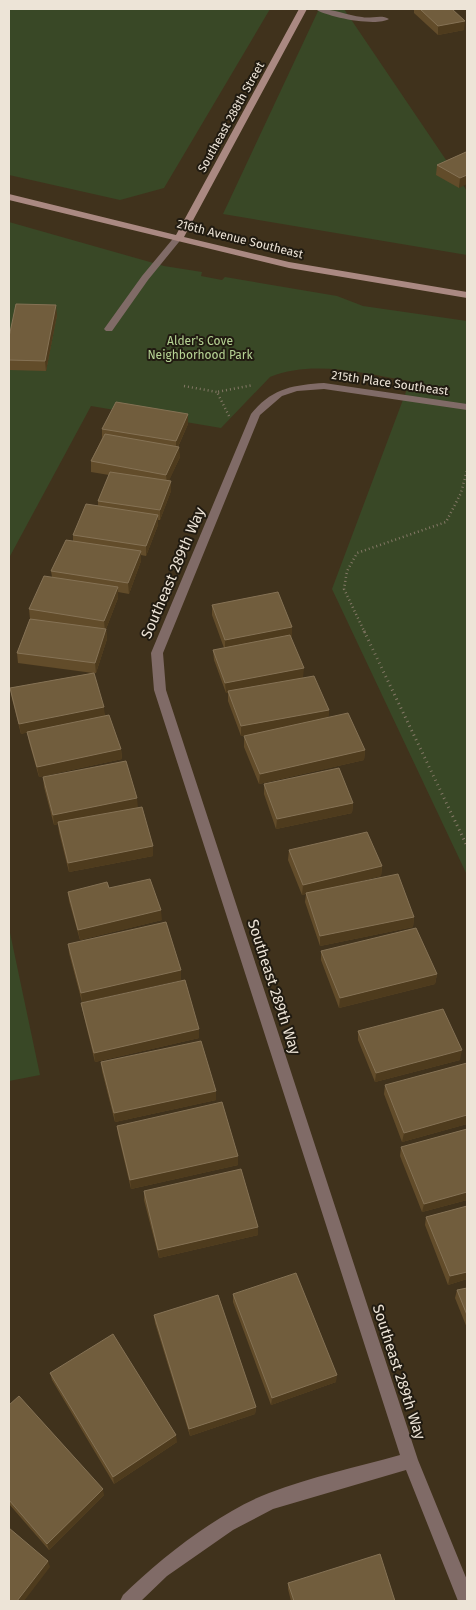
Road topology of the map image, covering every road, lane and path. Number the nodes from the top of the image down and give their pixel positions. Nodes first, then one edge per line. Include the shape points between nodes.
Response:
1 (319, 9) edge
2 (302, 11) edge
3 (385, 19) dead end
4 (9, 197) edge
5 (179, 237) junction
6 (467, 295) edge
7 (109, 329) dead end
8 (184, 386) dead end
9 (217, 392) dead end
10 (279, 394) joint
11 (467, 407) edge
12 (467, 470) edge
13 (467, 846) edge
14 (410, 1460) junction
15 (129, 1601) edge
16 (467, 1601) edge

1 - 2 street
1 - 3 street via 363,20
2 - 5 street, Southeast 288th Street
4 - 5 street, 216th Avenue Southeast
5 - 6 street, 216th Avenue Southeast via 289,265
5 - 7 street
8 - 9 path
10 - 11 street, 215th Place Southeast via 296,388 324,386
10 - 14 street, Southeast 289th Way via 256,414 157,653 160,690
12 - 13 path via 461,493 446,522 357,553 347,571 344,589
14 - 15 street via 270,1501 227,1524 161,1570
14 - 16 street, Southeast 289th Way

